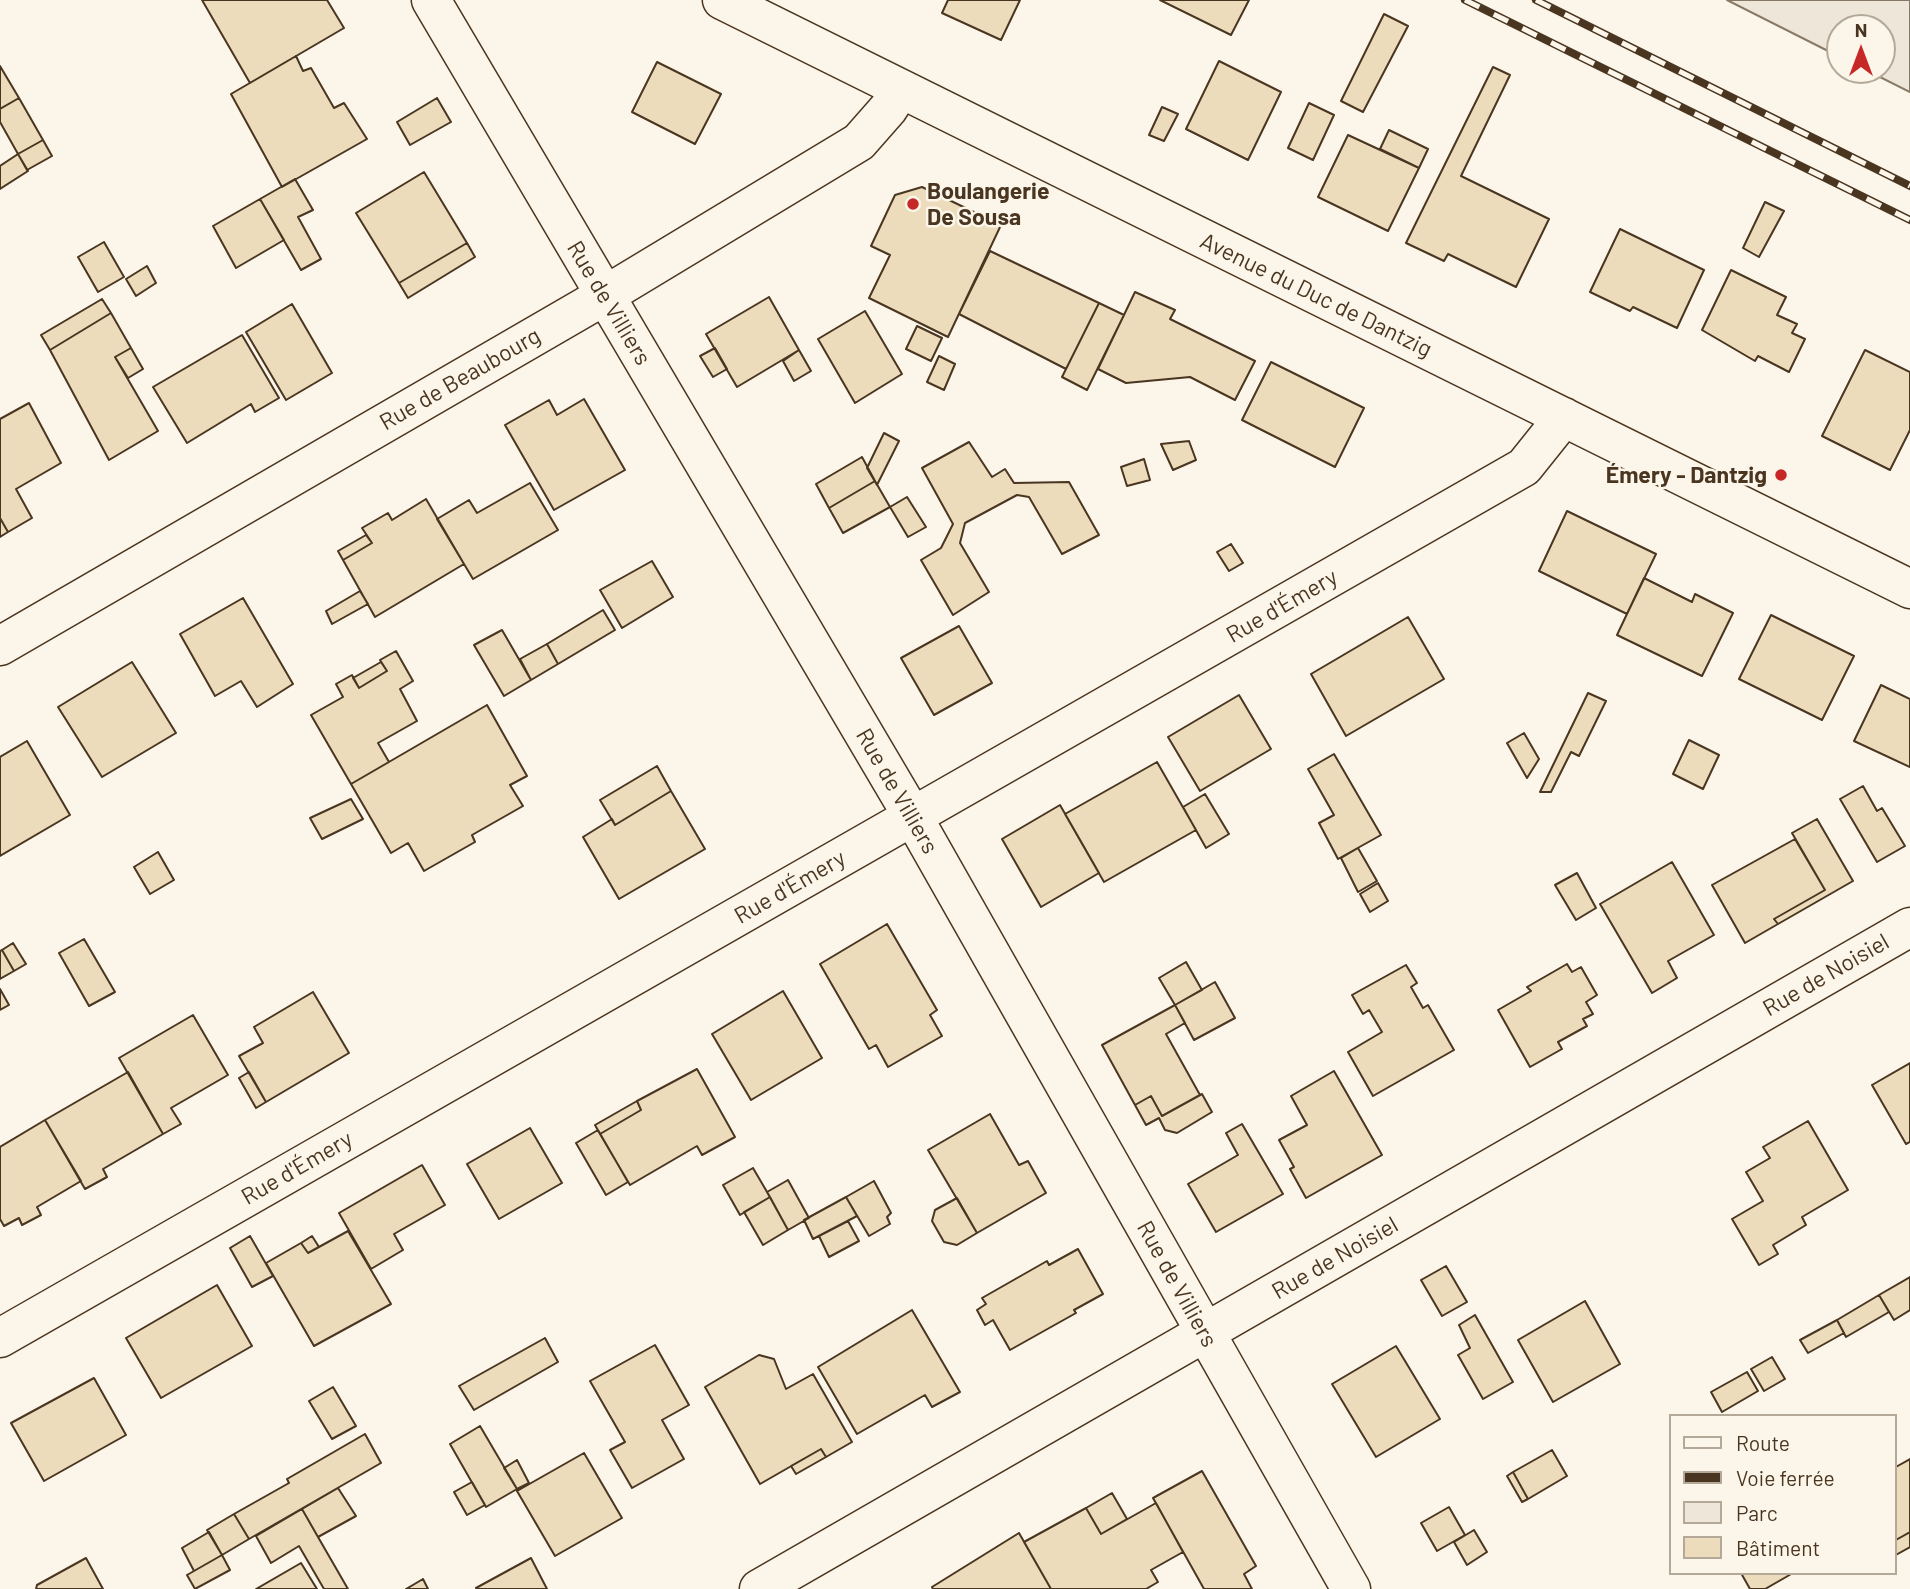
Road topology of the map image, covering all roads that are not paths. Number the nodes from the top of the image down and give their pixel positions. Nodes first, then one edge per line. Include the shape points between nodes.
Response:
1 (431, 0) edge
2 (722, 0) edge
3 (901, 89) junction
4 (604, 296) junction
5 (1564, 417) junction
6 (1910, 589) edge
7 (0, 646) edge
8 (913, 817) junction
9 (1910, 927) edge
10 (1205, 1333) junction
11 (0, 1338) edge
12 (759, 1589) edge
13 (1351, 1589) edge

1 - 4 street, Rue de Villiers
2 - 3 street, Avenue du Duc de Dantzig
3 - 4 street, Rue de Beaubourg via 859,142
3 - 5 street, Avenue du Duc de Dantzig
4 - 7 street, Rue de Beaubourg
4 - 8 street, Rue de Villiers
5 - 6 street, Avenue du Duc de Dantzig
5 - 8 street, Rue d'Émery via 1524,467
8 - 10 street, Rue de Villiers
8 - 11 street, Rue d'Émery
9 - 10 street, Rue de Noisiel
10 - 12 street, Rue de Noisiel
10 - 13 street, Rue de Villiers

